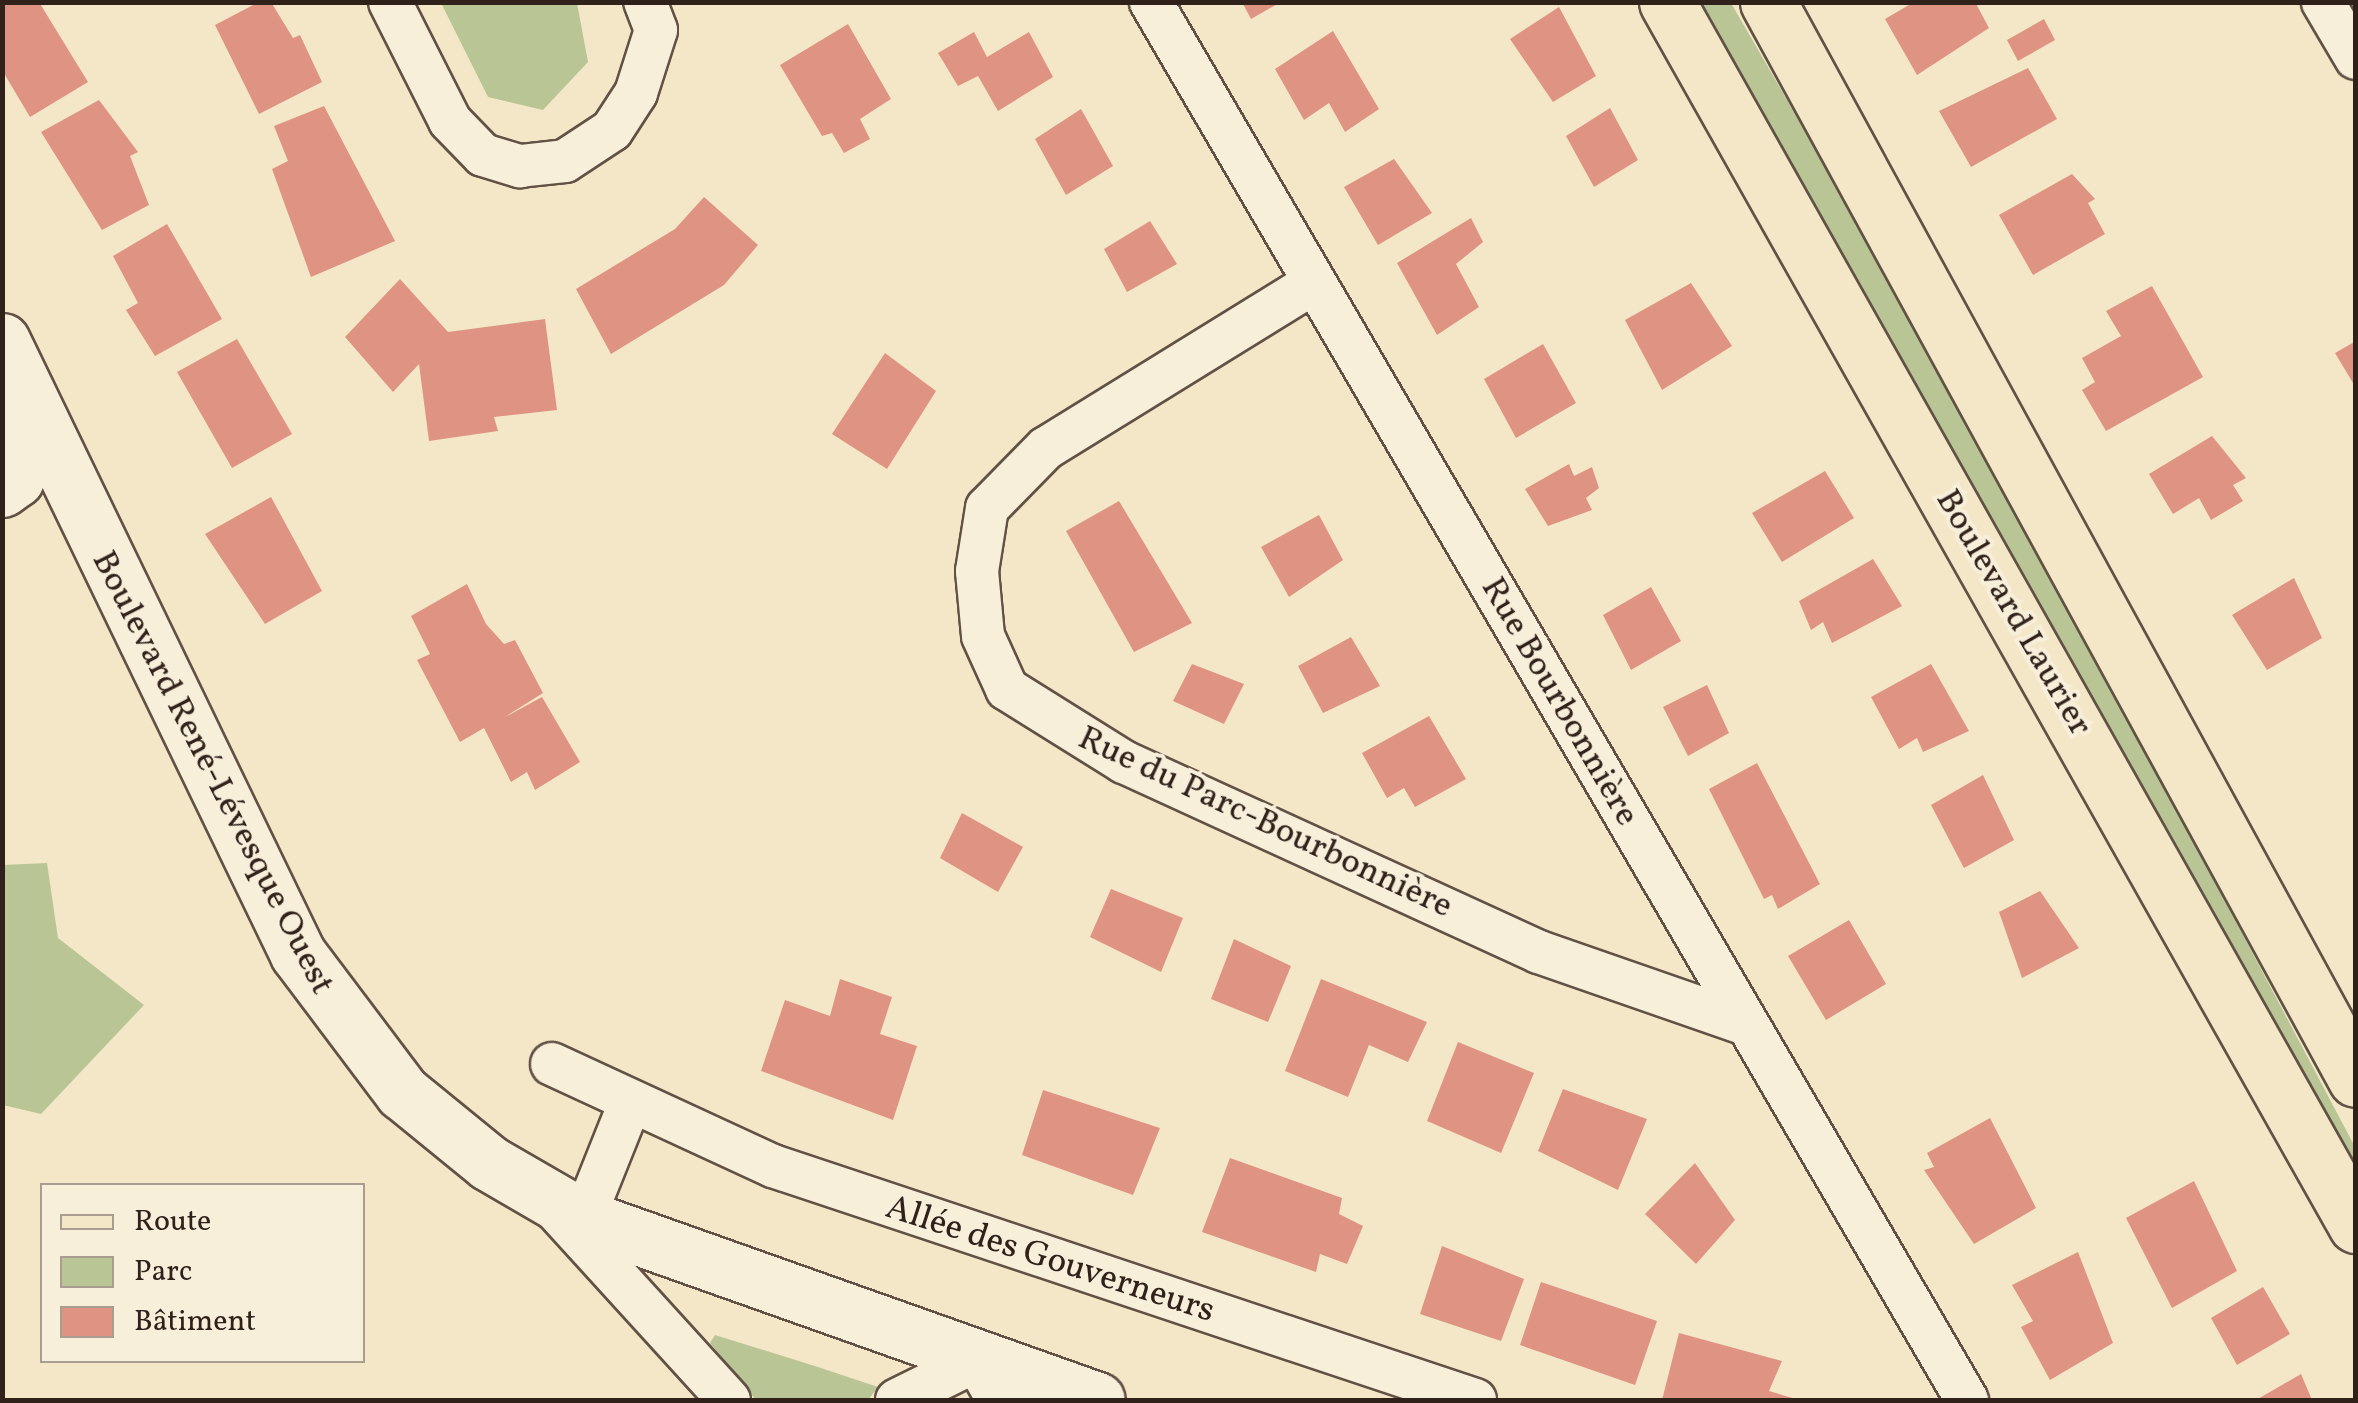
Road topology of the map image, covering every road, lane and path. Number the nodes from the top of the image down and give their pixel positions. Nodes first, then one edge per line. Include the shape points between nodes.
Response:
1 (390, 2) edge
2 (646, 2) edge
3 (1151, 2) edge
4 (1667, 2) edge
5 (1768, 2) edge
6 (2324, 2) edge
7 (2356, 58) edge
8 (1312, 284) junction
9 (2, 341) edge
10 (19, 419) edge
11 (2, 490) edge
12 (1740, 1022) junction
13 (552, 1064) dead end
14 (2356, 1079) edge
15 (630, 1103) junction
16 (563, 1207) junction
17 (2356, 1225) edge
18 (987, 1380) edge
19 (729, 1400) edge
20 (897, 1400) edge
21 (1096, 1400) edge
22 (1475, 1400) edge
23 (1967, 1400) edge

1 - 2 street via 450,121 483,154 520,166 565,161 612,130 636,93 656,30
3 - 8 street, Rue Bourbonnière
4 - 17 main road, Boulevard Laurier
5 - 14 main road
6 - 7 street
8 - 12 street, Rue Bourbonnière
8 - 12 street, Rue du Parc-Bourbonnière via 1046,448 987,508 977,571 983,636 1007,689 1124,762 1539,952
9 - 10 main road, Boulevard René-Lévesque Ouest
10 - 11 main road via 16,479
10 - 16 main road, Boulevard René-Lévesque Ouest via 328,1003 426,1114
12 - 23 street, Rue Bourbonnière
13 - 15 street, Allée des Gouverneurs
15 - 16 street
15 - 22 street, Allée des Gouverneurs via 874,1202
16 - 18 main road, Boulevard René-Lévesque Ouest
16 - 19 street
18 - 20 street
18 - 21 main road, Boulevard René-Lévesque Ouest

